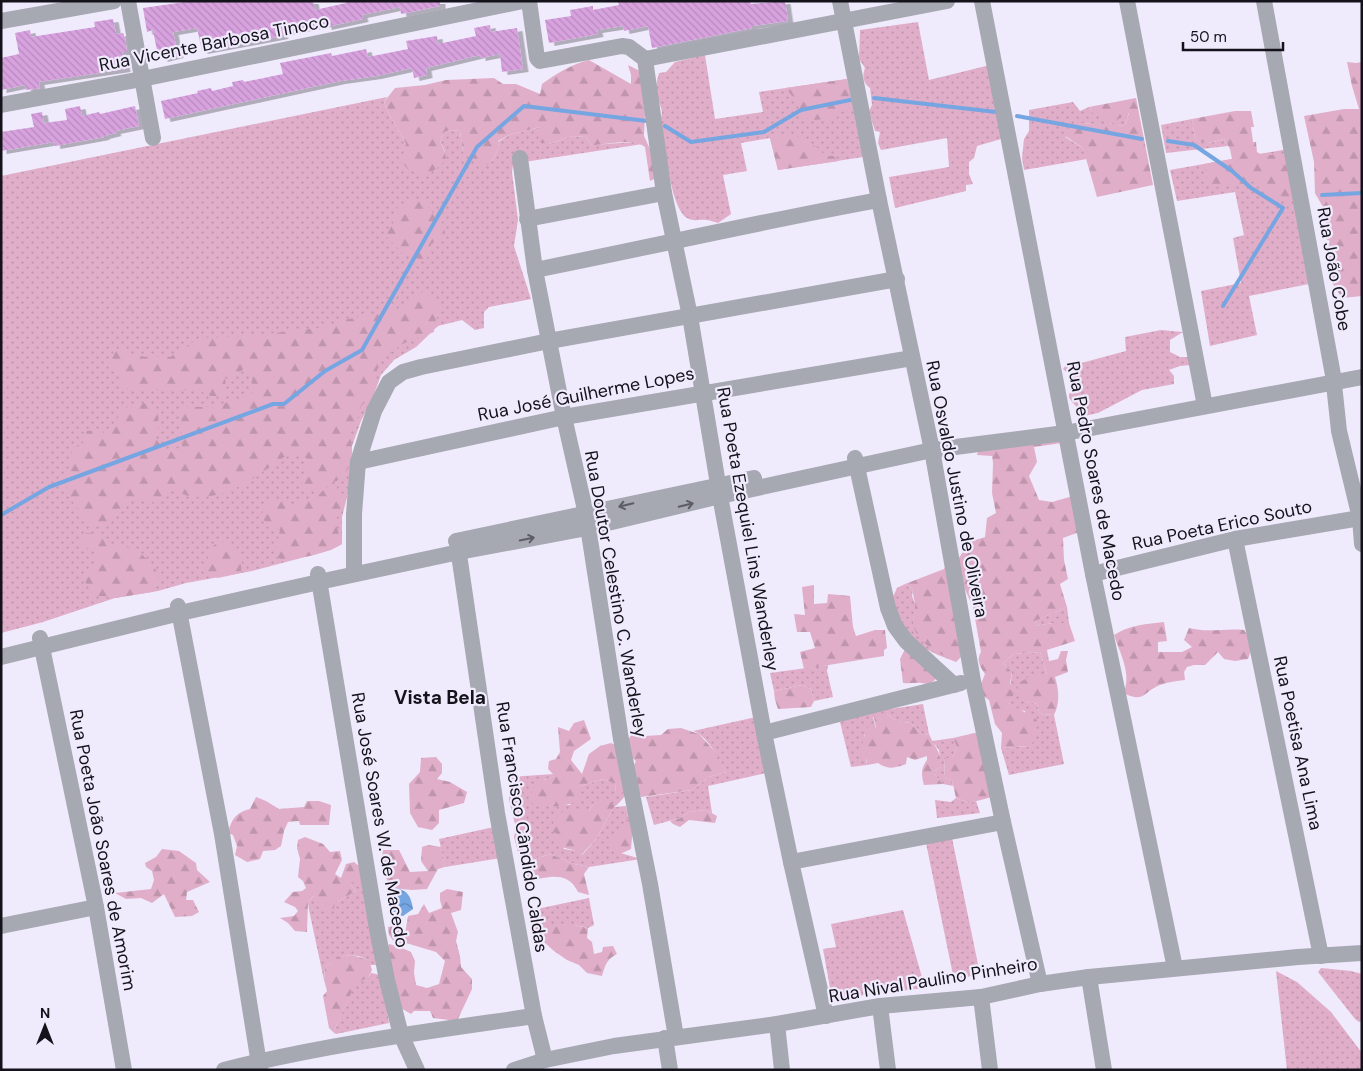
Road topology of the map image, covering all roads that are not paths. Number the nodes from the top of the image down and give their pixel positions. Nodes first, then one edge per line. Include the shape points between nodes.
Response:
1 (114, 1) edge
2 (128, 1) edge
3 (523, 1) edge
4 (529, 1) edge
5 (840, 1) edge
6 (880, 1) edge
7 (947, 1) edge
8 (982, 1) edge
9 (1127, 1) edge
10 (1264, 1) edge
11 (852, 20) junction
12 (1, 22) edge
13 (639, 55) junction
14 (142, 78) junction
15 (1, 105) edge
16 (152, 138) dead end
17 (520, 158) dead end
18 (664, 193) junction
19 (879, 200) junction
20 (527, 219) junction
21 (674, 242) junction
22 (535, 270) junction
23 (897, 279) junction
24 (690, 316) junction
25 (548, 341) junction
26 (912, 358) junction
27 (1362, 369) edge
28 (1362, 378) edge
29 (1333, 379) junction
30 (703, 392) junction
31 (1204, 402) junction
32 (564, 417) junction
33 (1064, 428) junction
34 (931, 446) junction
35 (358, 462) junction
36 (856, 462) junction
37 (719, 491) junction
38 (1360, 518) junction
39 (586, 521) junction
40 (1235, 539) junction
41 (1362, 544) edge
42 (458, 546) junction
43 (354, 570) junction
44 (1093, 574) junction
45 (318, 578) junction
46 (179, 610) junction
47 (41, 643) junction
48 (1, 648) edge
49 (1, 657) edge
50 (973, 680) junction
51 (954, 685) junction
52 (764, 733) junction
53 (1002, 822) junction
54 (791, 862) junction
55 (96, 907) junction
56 (1, 926) edge
57 (1362, 954) edge
58 (1321, 956) junction
59 (1175, 968) junction
60 (1089, 977) junction
61 (1040, 984) junction
62 (981, 996) junction
63 (880, 1006) junction
64 (534, 1016) junction
65 (826, 1016) junction
66 (777, 1024) junction
67 (401, 1035) junction
68 (671, 1037) junction
69 (545, 1060) junction
70 (565, 1063) edge
71 (259, 1066) edge
72 (124, 1070) edge
73 (224, 1070) edge
74 (417, 1070) edge
75 (514, 1070) edge
76 (670, 1070) edge
77 (782, 1070) edge
78 (888, 1070) edge
79 (990, 1070) edge
80 (1104, 1070) edge

1 - 12 street
2 - 14 street
3 - 14 street, Rua Vicente Barbosa Tinoco
4 - 13 street via 540,61 622,46
5 - 11 street, Rua Osvaldo Justino de Oliveira
6 - 11 street
7 - 11 street
8 - 33 street, Rua Pedro Soares de Macedo
9 - 31 street
10 - 29 street, Rua João Cobe
11 - 13 street
11 - 19 street, Rua Osvaldo Justino de Oliveira
13 - 18 street, Rua Poeta Ezequiel Lins Wanderley
14 - 15 street, Rua Vicente Barbosa Tinoco
14 - 16 street
17 - 20 street, Rua Doutor Celestino C. Wanderley
18 - 20 street
18 - 21 street, Rua Poeta Ezequiel Lins Wanderley
19 - 21 street
19 - 23 street, Rua Osvaldo Justino de Oliveira
20 - 22 street, Rua Doutor Celestino C. Wanderley
21 - 22 street
21 - 24 street, Rua Poeta Ezequiel Lins Wanderley
22 - 25 street, Rua Doutor Celestino C. Wanderley
23 - 24 street
23 - 26 street, Rua Osvaldo Justino de Oliveira
24 - 25 street
24 - 30 street, Rua Poeta Ezequiel Lins Wanderley
25 - 32 street, Rua Doutor Celestino C. Wanderley
25 - 35 street via 421,367 395,377 384,389 374,411
26 - 30 street, Rua José Guilherme Lopes
26 - 34 street, Rua Osvaldo Justino de Oliveira
27 - 29 street
28 - 29 street
29 - 31 street
29 - 38 street, Rua João Cobe via 1339,431
30 - 32 street, Rua José Guilherme Lopes
30 - 37 street, Rua Poeta Ezequiel Lins Wanderley
31 - 33 street
32 - 35 street, Rua José Guilherme Lopes
32 - 39 street, Rua Doutor Celestino C. Wanderley
33 - 34 street
33 - 44 street, Rua Pedro Soares de Macedo
34 - 36 street
34 - 50 street, Rua Osvaldo Justino de Oliveira
35 - 43 street
36 - 37 street
36 - 51 street via 888,608 895,626 906,641
37 - 39 street
37 - 52 street, Rua Poeta Ezequiel Lins Wanderley
38 - 40 street, Rua Poeta Erico Souto
38 - 41 street, Rua João Cobe
39 - 42 street
39 - 68 street, Rua Doutor Celestino C. Wanderley via 621,739 650,884
40 - 44 street, Rua Poeta Erico Souto
40 - 58 street, Rua Poetisa Ana Lima
42 - 43 street
42 - 64 street, Rua Francisco Cândido Caldas via 497,813
43 - 45 street
44 - 59 street, Rua Pedro Soares de Macedo
45 - 46 street
45 - 67 street, Rua José Soares W. de Macedo via 377,929
46 - 47 street
46 - 71 street via 222,834
47 - 48 street
47 - 49 street
47 - 55 street, Rua Poeta João Soares de Amorim
50 - 51 street
50 - 53 street, Rua Osvaldo Justino de Oliveira
51 - 52 street
52 - 54 street, Rua Poeta Ezequiel Lins Wanderley
53 - 54 street
53 - 61 street, Rua Osvaldo Justino de Oliveira
54 - 65 street, Rua Poeta Ezequiel Lins Wanderley
55 - 56 street
55 - 72 street, Rua Poeta João Soares de Amorim
57 - 58 street, Rua Nival Paulino Pinheiro
58 - 59 street, Rua Nival Paulino Pinheiro
59 - 60 street, Rua Nival Paulino Pinheiro
60 - 61 street, Rua Nival Paulino Pinheiro
60 - 80 street
61 - 62 street, Rua Nival Paulino Pinheiro
62 - 63 street, Rua Nival Paulino Pinheiro
62 - 79 street
63 - 65 street, Rua Nival Paulino Pinheiro
63 - 78 street
64 - 67 street
64 - 69 street, Rua Francisco Cândido Caldas
65 - 66 street, Rua Nival Paulino Pinheiro
66 - 68 street, Rua Nival Paulino Pinheiro
66 - 77 street
67 - 71 street
67 - 74 street, Rua José Soares W. de Macedo
68 - 70 street, Rua Nival Paulino Pinheiro via 614,1046
68 - 76 street, Rua Doutor Celestino C. Wanderley
69 - 70 street, Rua Nival Paulino Pinheiro
69 - 75 street, Rua Nival Paulino Pinheiro
71 - 73 street

